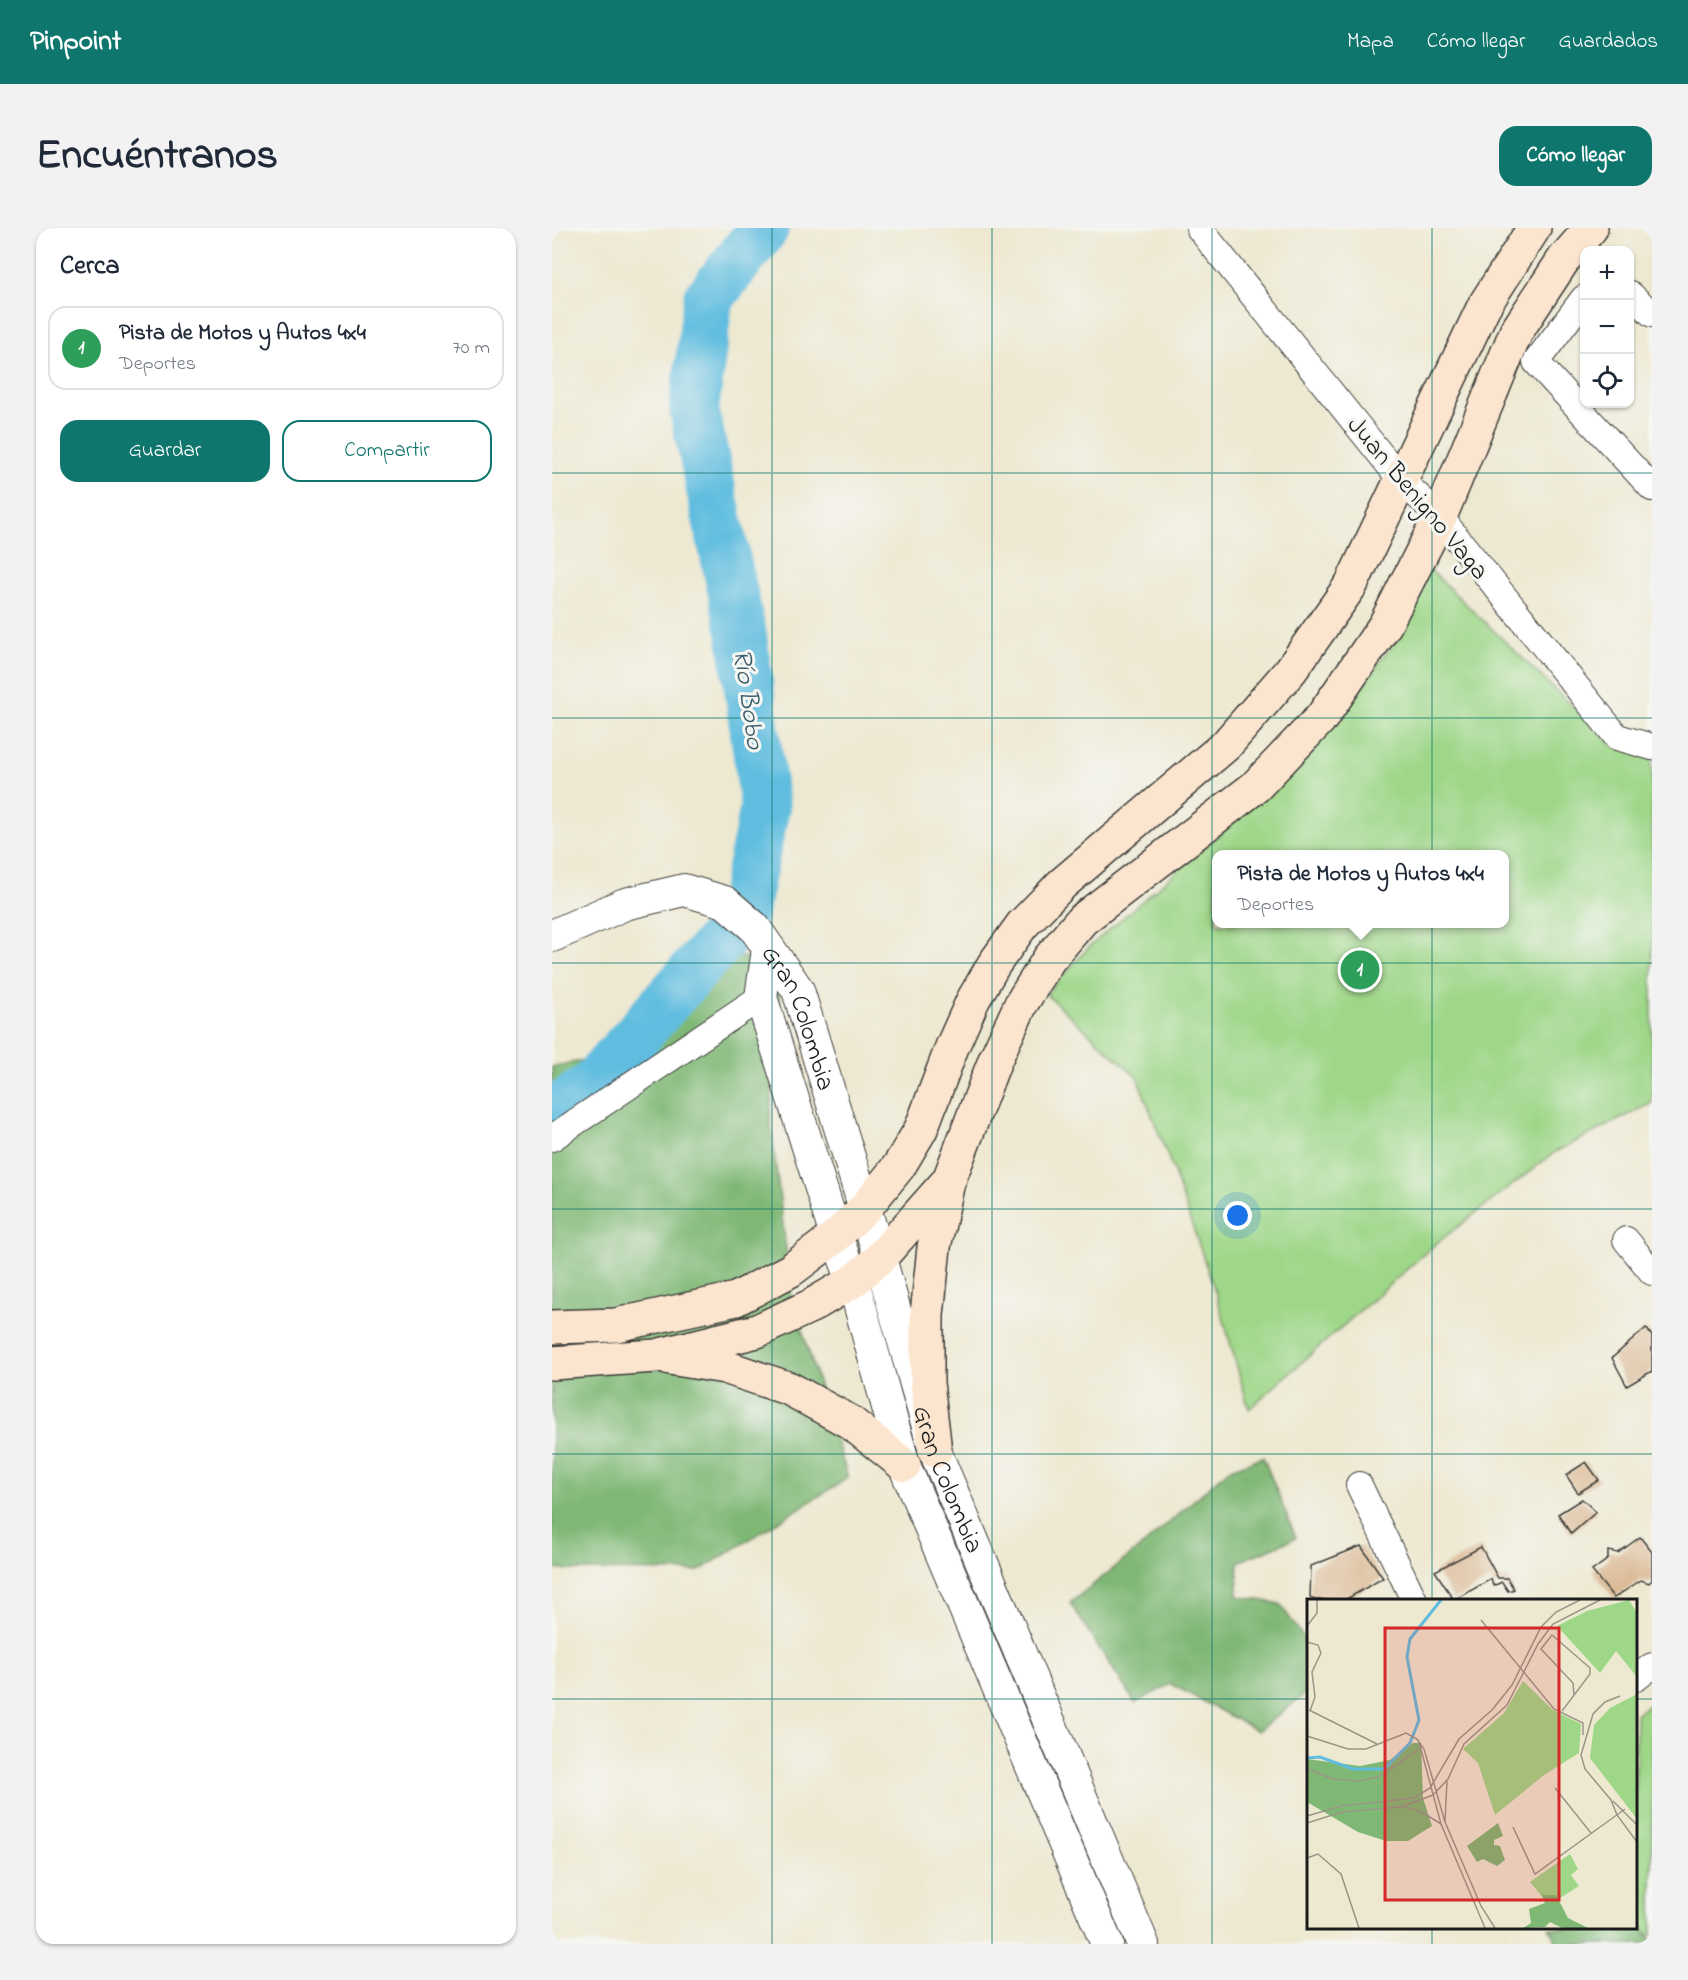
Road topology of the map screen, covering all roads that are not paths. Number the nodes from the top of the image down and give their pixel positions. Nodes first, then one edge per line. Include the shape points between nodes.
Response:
1 (1199, 228) edge
2 (1534, 228) edge
3 (1591, 228) edge
4 (1634, 298) edge
5 (1582, 300) edge
6 (1652, 314) edge
7 (1402, 481) junction
8 (1652, 488) edge
9 (1440, 518) junction
10 (1652, 747) edge
11 (552, 936) edge
12 (761, 938) junction
13 (761, 997) junction
14 (552, 1138) edge
15 (949, 1180) junction
16 (865, 1208) junction
17 (836, 1236) junction
18 (1626, 1240) dead end
19 (880, 1258) junction
20 (1652, 1272) edge
21 (853, 1281) junction
22 (552, 1327) edge
23 (657, 1356) junction
24 (552, 1363) edge
25 (935, 1451) junction
26 (904, 1465) junction
27 (1359, 1485) dead end
28 (1414, 1599) edge
29 (1652, 1666) edge
30 (1637, 1677) edge
31 (1107, 1944) edge
32 (1143, 1944) edge

1 - 7 street, Juan Benigno Vaga
2 - 7 main road via 1484,306
3 - 9 main road via 1564,259 1516,332
4 - 6 street
5 - 8 street via 1536,362
7 - 9 street, Juan Benigno Vaga
7 - 16 main road via 1351,585 1291,670 1226,745 1062,884 1022,926 973,1000 921,1129 899,1166
9 - 10 street, Juan Benigno Vaga via 1617,737
9 - 15 main road via 1385,625 1322,717 1255,787 1082,920 1049,960 1021,1004 995,1060
11 - 12 street via 625,904 684,890 725,902
12 - 13 street, Gran Colombia
12 - 16 street, Gran Colombia via 798,990
13 - 14 street
13 - 17 street, Gran Colombia
15 - 19 main road
15 - 25 main road via 934,1247 927,1315 927,1383
16 - 17 main road
16 - 19 street, Gran Colombia
17 - 21 street, Gran Colombia
17 - 22 main road via 791,1270 736,1299 616,1325
18 - 20 street
19 - 21 main road
19 - 25 street, Gran Colombia
21 - 23 main road via 758,1331
21 - 26 street, Gran Colombia
23 - 24 main road
23 - 26 main road via 724,1366 790,1389 850,1422
25 - 32 street, Gran Colombia
26 - 31 street, Gran Colombia
27 - 28 street
29 - 30 street

